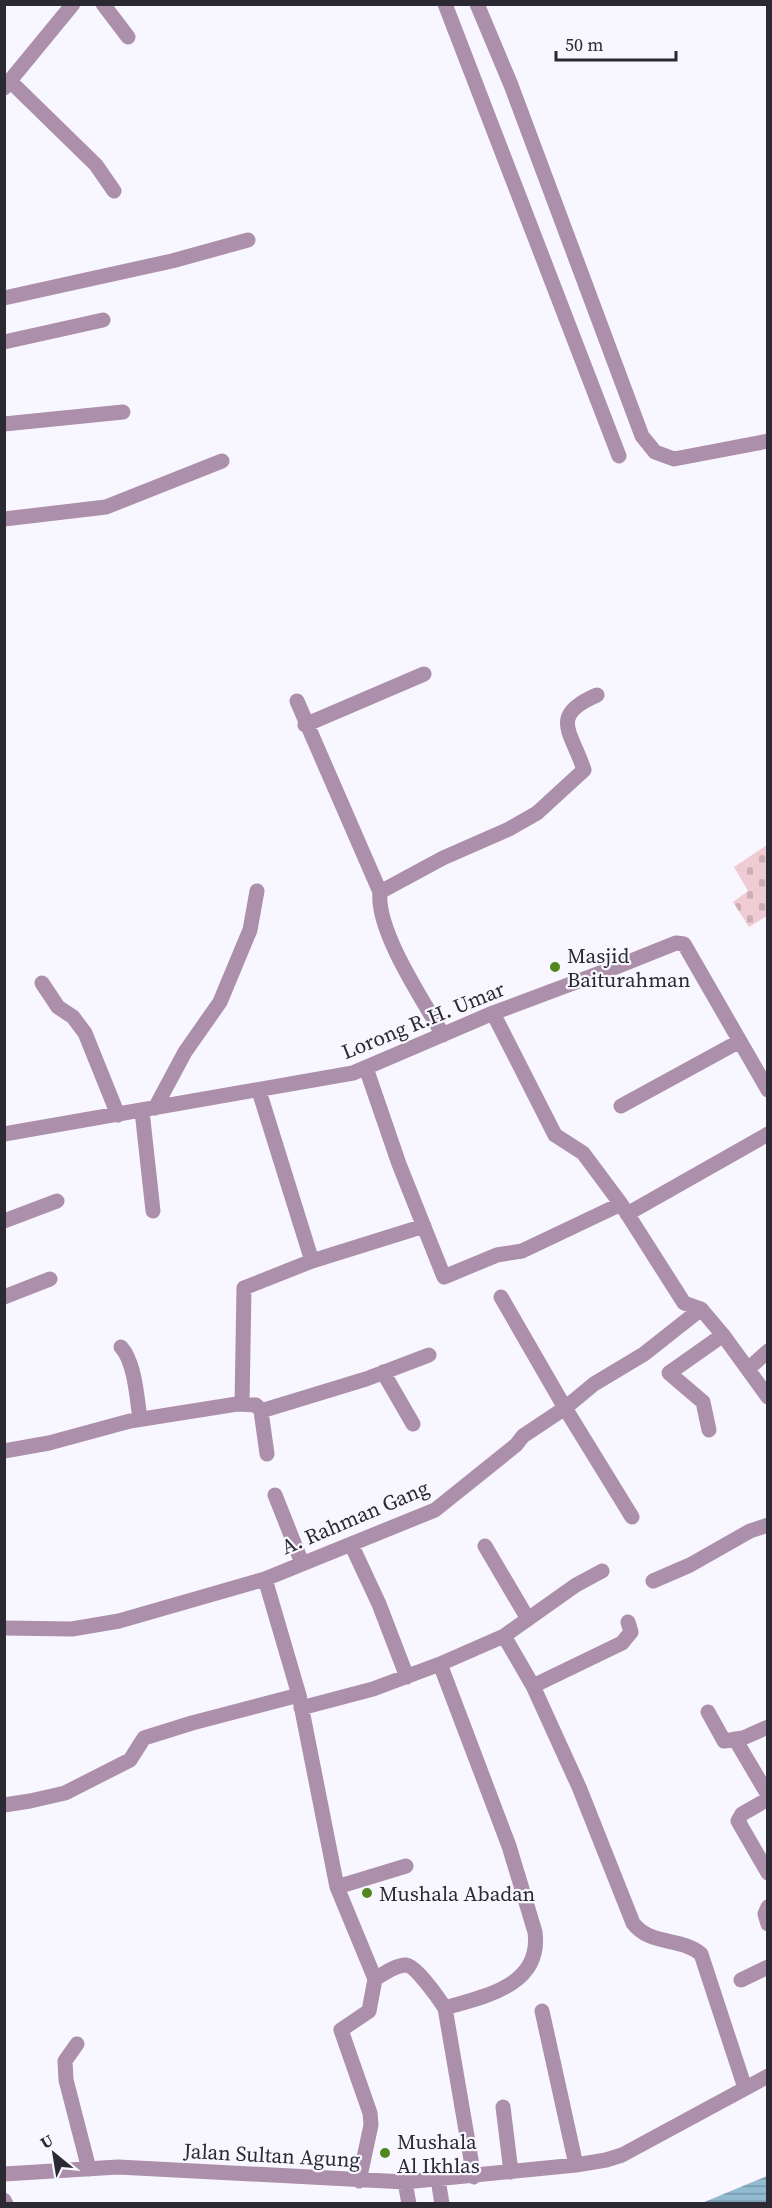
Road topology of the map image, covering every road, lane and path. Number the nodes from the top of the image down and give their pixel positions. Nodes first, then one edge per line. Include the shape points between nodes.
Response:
1 (73, 4) edge
2 (103, 4) edge
3 (445, 4) edge
4 (477, 4) edge
5 (128, 38) dead end
6 (7, 85) edge
7 (114, 191) dead end
8 (248, 240) dead end
9 (4, 298) edge
10 (103, 320) dead end
11 (4, 342) edge
12 (123, 412) dead end
13 (4, 424) edge
14 (768, 441) edge
15 (618, 456) dead end
16 (222, 461) dead end
17 (4, 519) edge
18 (424, 674) dead end
19 (597, 695) dead end
20 (297, 701) dead end
21 (305, 725) junction
22 (257, 891) dead end
23 (380, 892) junction
24 (42, 983) dead end
25 (493, 1013) junction
26 (443, 1035) junction
27 (740, 1041) junction
28 (366, 1068) junction
29 (259, 1090) junction
30 (768, 1090) edge
31 (621, 1106) dead end
32 (148, 1109) junction
33 (118, 1115) junction
34 (4, 1134) edge
35 (768, 1134) edge
36 (57, 1201) dead end
37 (624, 1209) junction
38 (153, 1211) dead end
39 (4, 1221) edge
40 (424, 1226) junction
41 (312, 1261) junction
42 (50, 1279) dead end
43 (4, 1297) edge
44 (501, 1297) dead end
45 (700, 1309) junction
46 (723, 1335) junction
47 (121, 1347) dead end
48 (768, 1351) edge
49 (429, 1355) dead end
50 (748, 1368) junction
51 (383, 1372) junction
52 (768, 1397) edge
53 (242, 1404) junction
54 (565, 1408) junction
55 (261, 1411) junction
56 (140, 1419) junction
57 (413, 1424) dead end
58 (709, 1430) dead end
59 (4, 1451) edge
60 (267, 1454) dead end
61 (275, 1495) dead end
62 (632, 1516) dead end
63 (768, 1525) edge
64 (351, 1544) junction
65 (485, 1546) dead end
66 (302, 1563) junction
67 (602, 1572) dead end
68 (265, 1579) junction
69 (653, 1581) dead end
70 (528, 1619) junction
71 (628, 1622) dead end
72 (4, 1628) edge
73 (504, 1636) junction
74 (440, 1664) junction
75 (407, 1677) junction
76 (533, 1686) junction
77 (300, 1702) junction
78 (708, 1712) dead end
79 (768, 1727) edge
80 (735, 1739) junction
81 (768, 1797) edge
82 (4, 1805) edge
83 (406, 1866) dead end
84 (768, 1873) edge
85 (337, 1887) junction
86 (768, 1907) edge
87 (768, 1923) edge
88 (768, 1966) edge
89 (375, 1979) junction
90 (741, 1980) dead end
91 (445, 2008) junction
92 (542, 2011) dead end
93 (77, 2044) dead end
94 (768, 2076) edge
95 (746, 2088) junction
96 (503, 2107) dead end
97 (576, 2165) junction
98 (89, 2169) junction
99 (511, 2172) junction
100 (4, 2174) edge
101 (474, 2176) junction
102 (438, 2179) junction
103 (359, 2181) junction
104 (405, 2182) junction
105 (409, 2204) edge
106 (442, 2204) edge

1 - 6 street
2 - 5 street
3 - 15 street
4 - 14 street via 642,436 655,452 674,459
6 - 7 street via 100,169
8 - 9 street
10 - 11 street
12 - 13 street
16 - 17 street via 106,507
18 - 21 street
19 - 23 street via 572,709 567,718 584,770 576,778 537,813
20 - 21 street
21 - 23 street
22 - 32 street via 250,930 220,1002
23 - 26 street via 379,908 390,938
24 - 33 street via 58,1007 73,1017 85,1033
25 - 26 street, Lorong R.H. Umar
25 - 27 street, Lorong R.H. Umar via 679,943 684,945
25 - 37 street via 555,1135 583,1153
26 - 28 street, Lorong R.H. Umar
27 - 30 street, Lorong R.H. Umar
27 - 31 street
28 - 29 street, Lorong R.H. Umar
28 - 40 street
29 - 32 street, Lorong R.H. Umar
29 - 41 street
32 - 33 street, Lorong R.H. Umar
32 - 38 street
33 - 34 street, Lorong R.H. Umar
35 - 37 street
36 - 39 street
37 - 40 street via 446,1278
37 - 45 street via 684,1303
40 - 41 street
41 - 53 street via 244,1288
42 - 43 street
44 - 54 street
45 - 46 street
45 - 54 street, A. Rahman Gang via 644,1354 594,1384
46 - 50 street
46 - 58 street via 669,1373 703,1402
47 - 56 street via 130,1363
48 - 50 street
49 - 51 street
50 - 52 street
51 - 55 street
51 - 57 street
53 - 55 street via 256,1405
53 - 56 street
54 - 62 street
54 - 64 street, A. Rahman Gang via 523,1436 435,1510
55 - 60 street
56 - 59 street
61 - 66 street
63 - 69 street
64 - 66 street, A. Rahman Gang
64 - 75 street
65 - 70 street
66 - 68 street, A. Rahman Gang
67 - 70 street
68 - 72 street, A. Rahman Gang via 118,1621 72,1629
68 - 77 street
70 - 73 street
71 - 76 street via 631,1632 622,1642
73 - 74 street
73 - 76 street
74 - 75 street
74 - 91 street via 509,1846 537,1945 535,1955 516,1982
75 - 77 street via 373,1689
76 - 95 street via 579,1787 633,1923 643,1933 688,1945 701,1954
77 - 82 street via 192,1723 144,1738 130,1760 65,1793
77 - 85 street
78 - 80 street via 724,1741
79 - 80 street
80 - 81 street
81 - 84 street via 738,1821
83 - 85 street
85 - 89 street
86 - 87 street
88 - 90 street
89 - 91 street via 409,1966
89 - 103 street via 369,2011 341,2030 370,2113
91 - 101 street
92 - 97 street
93 - 98 street via 65,2061 66,2080
94 - 95 street, Jalan Sultan Agung
95 - 97 street, Jalan Sultan Agung via 622,2155
96 - 99 street
97 - 99 street, Jalan Sultan Agung
98 - 100 street, Jalan Sultan Agung
98 - 103 street, Jalan Sultan Agung via 118,2167
99 - 101 street, Jalan Sultan Agung
101 - 102 street, Jalan Sultan Agung
102 - 104 street, Jalan Sultan Agung
102 - 106 street
103 - 104 street, Jalan Sultan Agung
104 - 105 street

